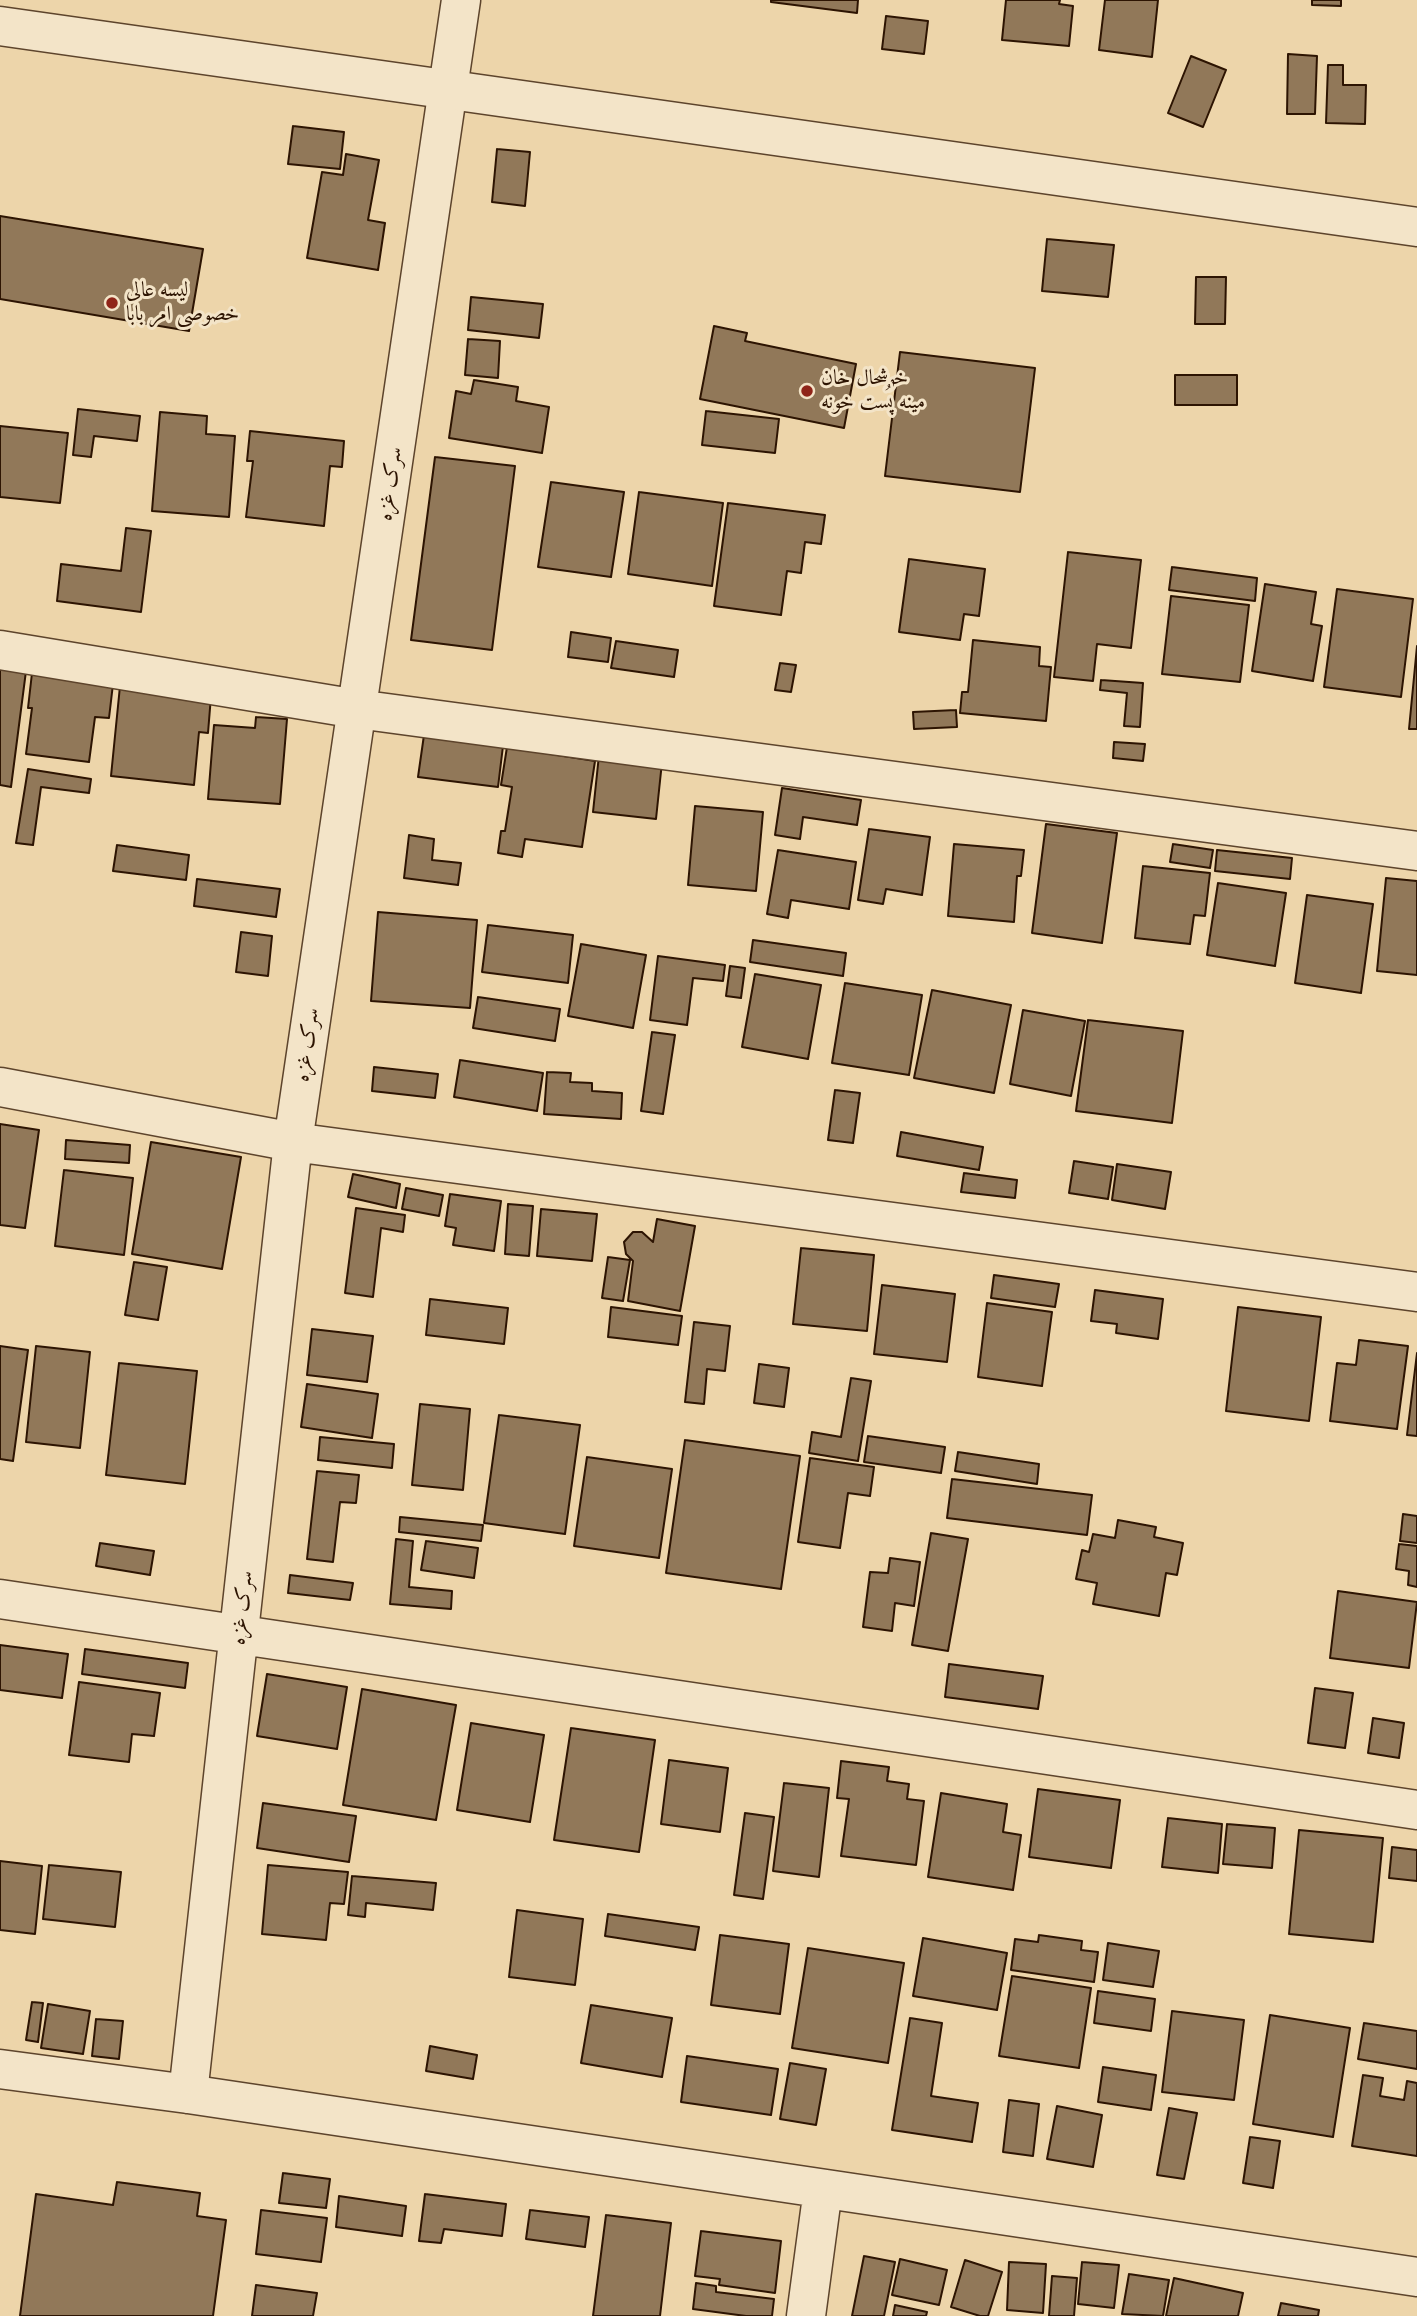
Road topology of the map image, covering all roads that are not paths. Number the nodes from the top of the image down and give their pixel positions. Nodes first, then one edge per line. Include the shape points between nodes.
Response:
1 (461, 0) edge
2 (0, 26) edge
3 (449, 91) junction
4 (1417, 227) edge
5 (0, 650) edge
6 (357, 709) junction
7 (1417, 851) edge
8 (0, 1087) edge
9 (293, 1142) junction
10 (1417, 1292) edge
11 (0, 1599) edge
12 (240, 1635) junction
13 (1417, 1810) edge
14 (0, 2069) edge
15 (188, 2094) junction
16 (823, 2189) junction
17 (1417, 2277) edge
18 (806, 2316) edge

1 - 3 street, سرک غزه
2 - 3 street
3 - 4 street
3 - 6 street, سرک غزه
5 - 6 street
6 - 7 street
6 - 9 street, سرک غزه
8 - 9 street
9 - 10 street
9 - 12 street, سرک غزه
11 - 12 street
12 - 13 street
12 - 15 street, سرک غزه
14 - 15 street
15 - 16 street
16 - 17 street
16 - 18 street

